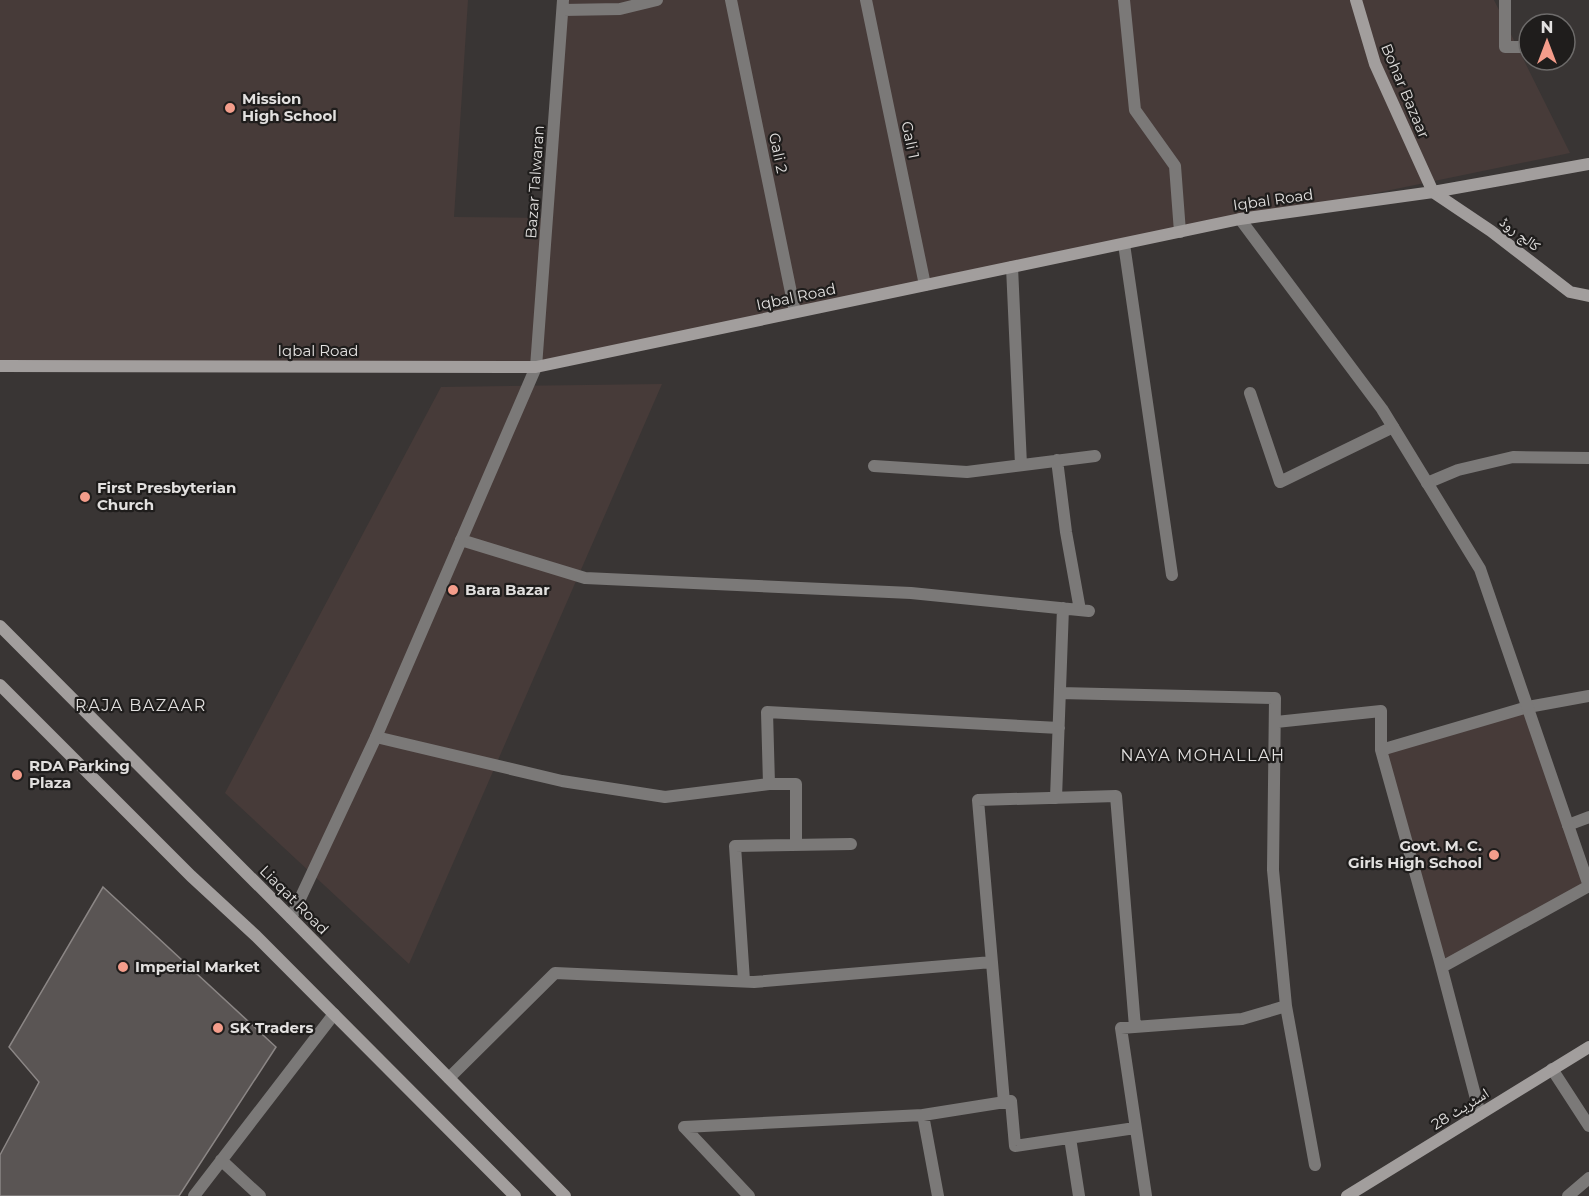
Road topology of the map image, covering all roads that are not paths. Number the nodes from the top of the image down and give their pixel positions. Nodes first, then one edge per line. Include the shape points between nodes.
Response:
1 (657, 0) edge
2 (731, 0) edge
3 (866, 0) edge
4 (1124, 0) edge
5 (1356, 0) edge
6 (1504, 0) edge
7 (563, 5) edge
8 (1517, 47) edge
9 (1589, 164) edge
10 (1433, 192) junction
11 (1240, 219) junction
12 (1180, 232) junction
13 (1124, 244) junction
14 (1012, 267) junction
15 (925, 285) junction
16 (1589, 296) edge
17 (795, 312) junction
18 (0, 366) edge
19 (536, 367) junction
20 (1250, 393) dead end
21 (1393, 426) junction
22 (1095, 456) dead end
23 (1589, 458) edge
24 (1057, 460) junction
25 (1021, 465) junction
26 (874, 466) dead end
27 (1427, 483) junction
28 (461, 540) junction
29 (1172, 574) dead end
30 (1063, 608) junction
31 (0, 626) edge
32 (0, 685) edge
33 (1060, 693) junction
34 (1589, 696) edge
35 (1528, 707) junction
36 (1276, 722) junction
37 (1059, 728) junction
38 (376, 737) junction
39 (1381, 750) junction
40 (769, 784) junction
41 (1056, 798) junction
42 (1589, 817) edge
43 (1568, 825) junction
44 (851, 844) dead end
45 (796, 845) junction
46 (1589, 886) edge
47 (291, 918) junction
48 (992, 962) junction
49 (1442, 967) junction
50 (744, 981) junction
51 (1286, 1006) junction
52 (334, 1014) junction
53 (1135, 1027) junction
54 (1589, 1047) edge
55 (1552, 1070) junction
56 (449, 1078) junction
57 (1004, 1102) junction
58 (1480, 1114) junction
59 (923, 1115) junction
60 (1589, 1126) edge
61 (1135, 1128) junction
62 (1070, 1138) junction
63 (221, 1161) junction
64 (1316, 1166) dead end
65 (1589, 1178) edge
66 (194, 1196) edge
67 (260, 1196) edge
68 (515, 1196) edge
69 (565, 1196) edge
70 (750, 1196) edge
71 (938, 1196) edge
72 (1078, 1196) edge
73 (1146, 1196) edge
74 (1347, 1196) edge
75 (1568, 1196) edge

1 - 7 street via 620,9
2 - 17 street, Gali 2
3 - 15 street, Gali 1
4 - 12 street via 1135,110 1175,166
5 - 10 street, Bohar Bazaar via 1375,64
6 - 8 street via 1504,47
7 - 19 street, Bazar Talwaran
9 - 10 street, Iqbal Road
10 - 11 street, Iqbal Road
10 - 16 street, کالج روڈ via 1570,292
11 - 12 street, Iqbal Road
11 - 21 street
12 - 13 street, Iqbal Road
13 - 14 street, Iqbal Road
13 - 29 street
14 - 15 street, Iqbal Road
14 - 25 street
15 - 17 street, Iqbal Road
17 - 19 street, Iqbal Road
18 - 19 street, Iqbal Road
19 - 28 street
20 - 21 street via 1280,482
21 - 27 street
22 - 24 street
23 - 27 street via 1513,457 1458,470
24 - 25 street
24 - 30 street via 1066,532 1084,611
25 - 26 street via 967,472
27 - 35 street via 1480,569
28 - 30 street via 585,578 911,593
28 - 38 street
30 - 33 street
31 - 47 street, Liaqat Road
32 - 52 street
33 - 36 street via 1275,698
33 - 37 street
34 - 35 street
35 - 39 street
35 - 43 street
36 - 39 street via 1381,711
36 - 51 street via 1273,870
37 - 40 street via 766,712
37 - 41 street
38 - 40 street via 562,782 665,797
38 - 47 street
39 - 49 street
40 - 45 street via 796,784
41 - 48 street via 978,800
41 - 53 street via 1116,796
42 - 43 street
43 - 46 street
44 - 45 street
45 - 50 street via 735,846
46 - 49 street
47 - 56 street, Liaqat Road
48 - 50 street
48 - 57 street
49 - 58 street
50 - 56 street via 555,973
51 - 53 street via 1242,1019
51 - 64 street
52 - 63 street
52 - 68 street
53 - 61 street via 1121,1028
54 - 55 street, اسٹریٹ 28
55 - 58 street, اسٹریٹ 28
55 - 60 street
56 - 69 street, Liaqat Road
57 - 59 street
57 - 62 street via 1011,1101 1015,1146
58 - 74 street, اسٹریٹ 28
59 - 70 street via 684,1126
59 - 71 street
61 - 62 street
61 - 73 street
62 - 72 street
63 - 66 street
63 - 67 street
65 - 75 street

